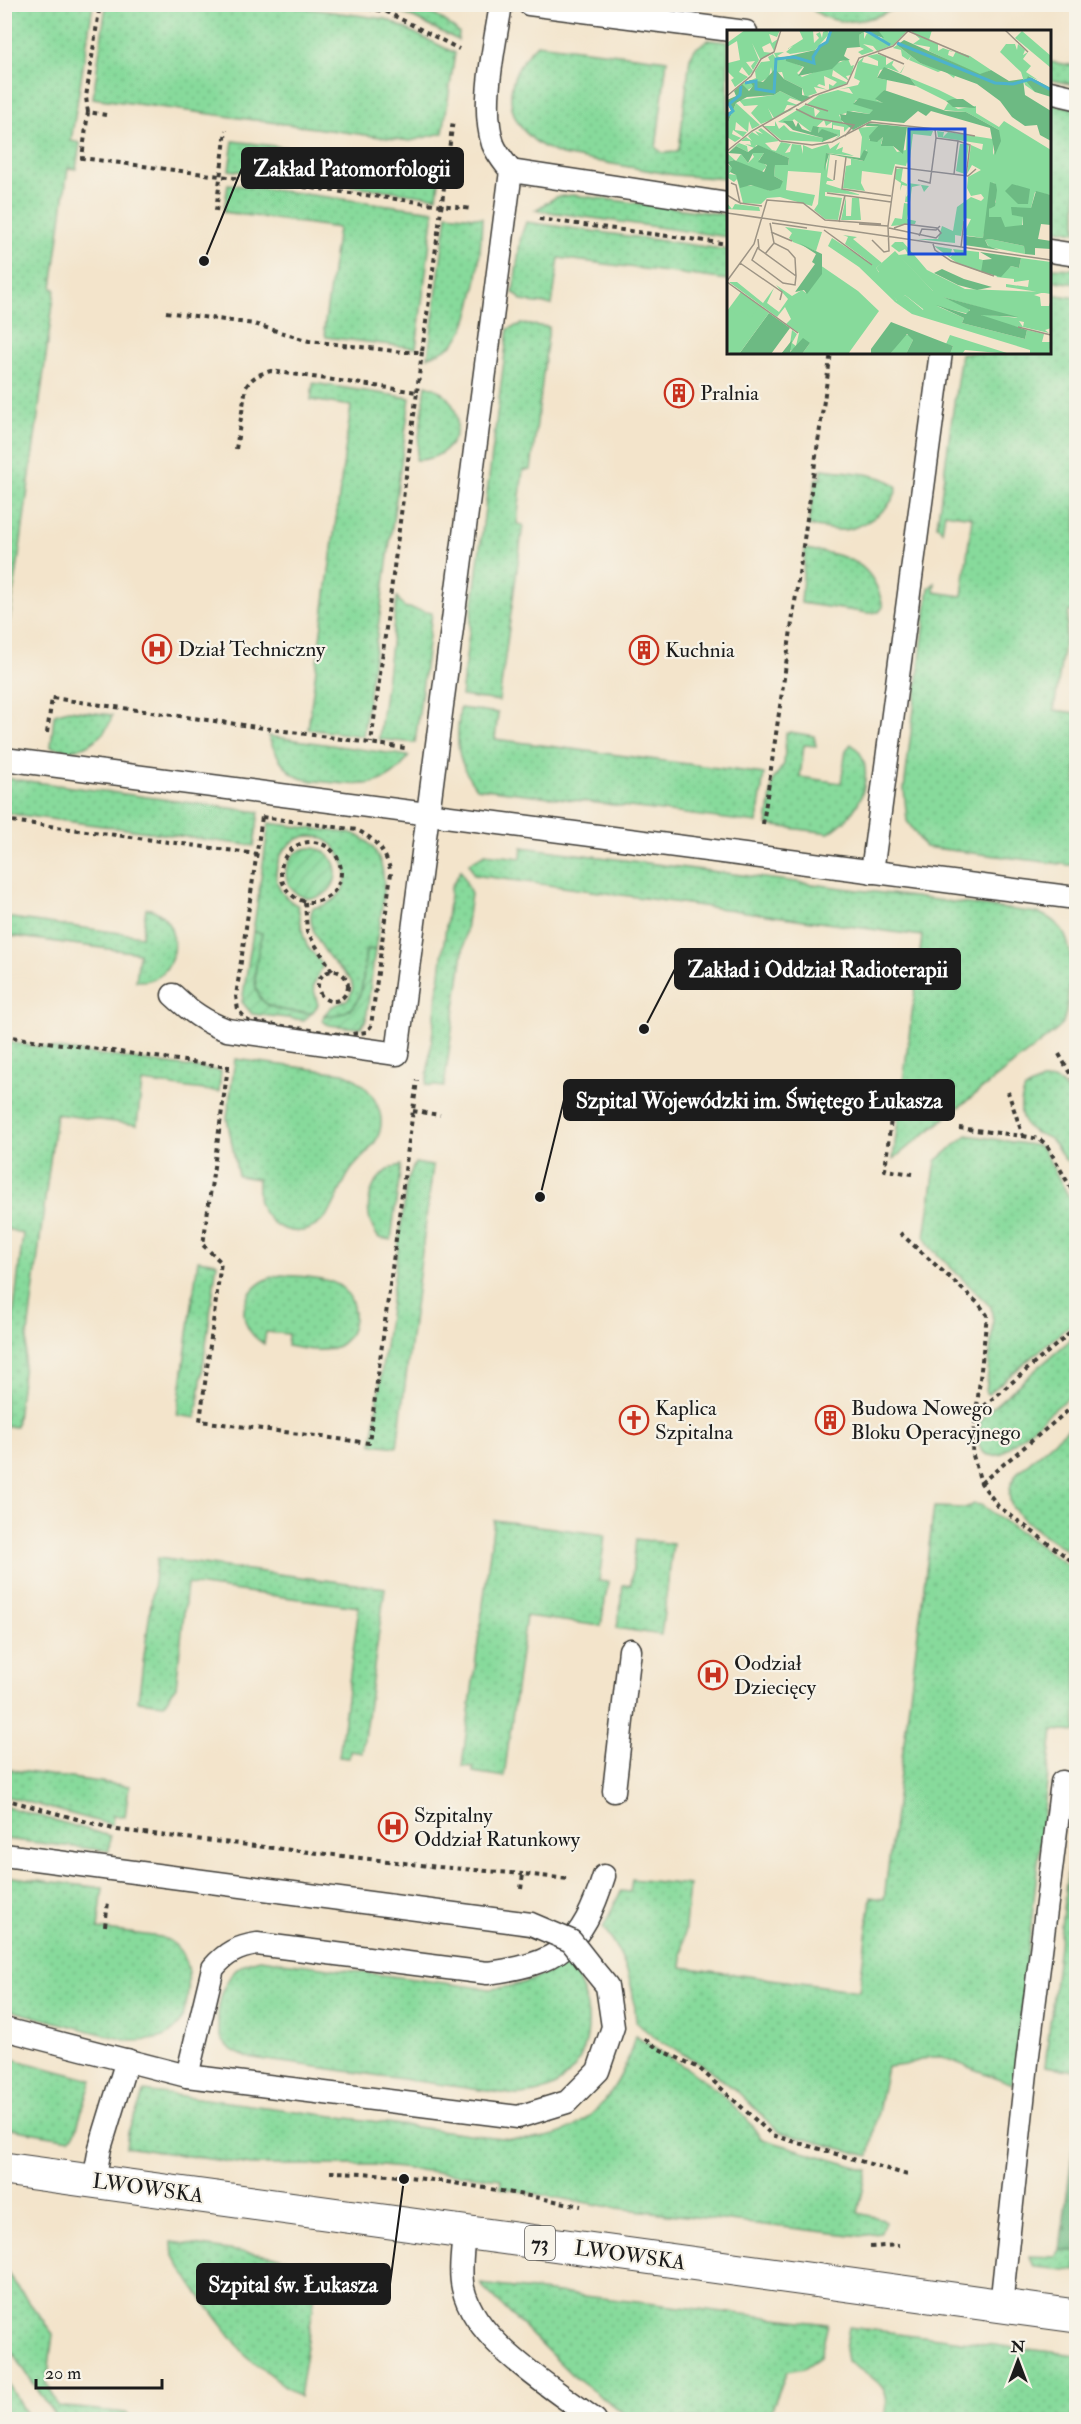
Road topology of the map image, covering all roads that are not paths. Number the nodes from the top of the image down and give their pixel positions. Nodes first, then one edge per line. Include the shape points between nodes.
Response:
1 (501, 4) edge
2 (529, 4) edge
3 (730, 30) edge
4 (1051, 92) edge
5 (1077, 98) edge
6 (511, 171) junction
7 (727, 204) edge
8 (1051, 251) edge
9 (1077, 255) edge
10 (941, 354) edge
11 (4, 759) edge
12 (427, 815) junction
13 (872, 872) junction
14 (1077, 898) edge
15 (173, 995) dead end
16 (630, 1650) dead end
17 (1062, 1782) dead end
18 (614, 1791) dead end
19 (4, 1856) edge
20 (604, 1876) dead end
21 (4, 2029) edge
22 (127, 2060) junction
23 (187, 2076) junction
24 (4, 2169) edge
25 (94, 2181) junction
26 (464, 2232) junction
27 (1001, 2306) junction
28 (1077, 2316) edge
29 (595, 2420) edge

1 - 6 lane via 489,104 490,129 500,158
2 - 3 lane
4 - 5 lane
6 - 7 lane
6 - 12 lane
8 - 9 lane
10 - 13 lane
11 - 12 lane
12 - 13 lane
12 - 15 lane via 397,1054 237,1024 209,1023
13 - 14 lane
16 - 18 lane
17 - 27 lane
19 - 23 lane, bridge via 531,1924 571,1941 607,1986 613,2027 598,2071 567,2102 518,2117
20 - 23 lane via 576,1938 552,1958 522,1969 487,1973 256,1944 239,1946 213,1968
21 - 22 lane
22 - 23 lane
22 - 25 lane
24 - 25 main road, LWOWSKA / 73
25 - 26 main road, LWOWSKA / 73
26 - 27 main road, LWOWSKA / 73
26 - 29 lane via 462,2287 473,2314 499,2347
27 - 28 main road, LWOWSKA / 73

